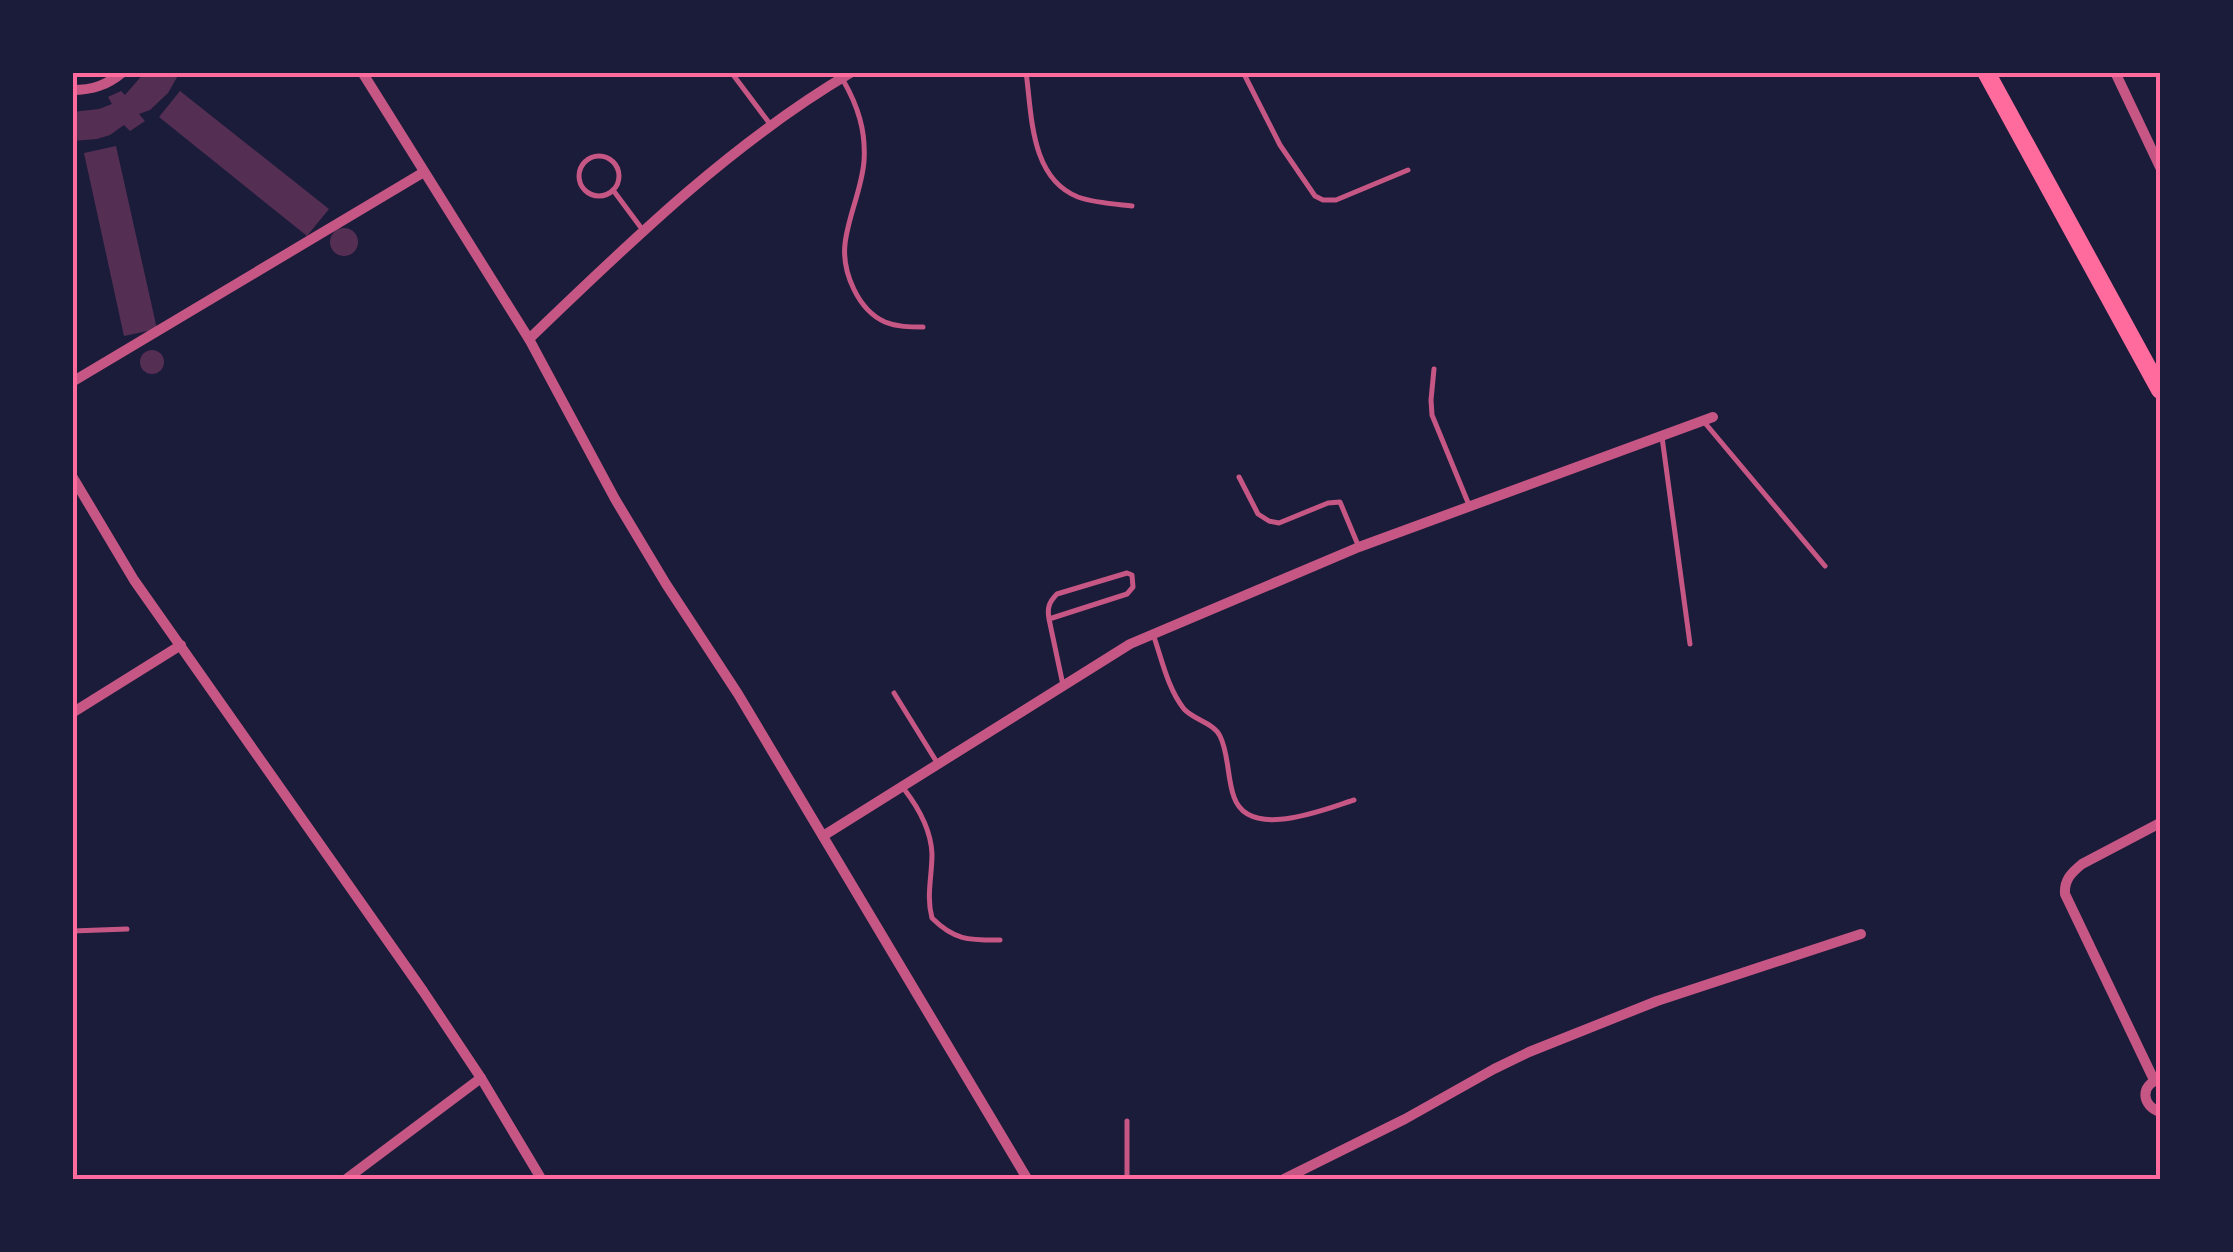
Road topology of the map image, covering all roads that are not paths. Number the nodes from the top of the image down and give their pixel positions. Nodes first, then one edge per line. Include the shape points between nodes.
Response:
1 (124, 72) edge
2 (362, 72) edge
3 (1026, 72) edge
4 (1242, 72) edge
5 (1986, 72) edge
6 (2115, 72) edge
7 (734, 74) edge
8 (847, 75) edge
9 (72, 90) edge
10 (772, 127) junction
11 (2160, 168) edge
12 (1408, 170) dead end
13 (424, 172) junction
14 (614, 190) junction
15 (1132, 206) dead end
16 (643, 232) junction
17 (923, 326) dead end
18 (528, 339) junction
19 (1434, 369) dead end
20 (72, 382) edge
21 (2160, 390) edge
22 (1708, 419) joint
23 (1662, 436) junction
24 (72, 476) edge
25 (1239, 478) dead end
26 (1470, 507) junction
27 (1359, 547) junction
28 (1825, 566) dead end
29 (1049, 619) junction
30 (1154, 634) junction
31 (181, 644) junction
32 (1690, 644) dead end
33 (1062, 684) junction
34 (894, 694) dead end
35 (72, 713) edge
36 (938, 764) junction
37 (902, 786) junction
38 (1354, 800) dead end
39 (2160, 823) edge
40 (823, 836) junction
41 (127, 930) dead end
42 (72, 931) edge
43 (1861, 934) dead end
44 (1000, 940) dead end
45 (480, 1078) junction
46 (2157, 1080) edge
47 (2160, 1112) edge
48 (1127, 1121) dead end
49 (344, 1180) edge
50 (542, 1180) edge
51 (1028, 1180) edge
52 (1127, 1180) edge
53 (1282, 1180) edge

1 - 9 street via 90,90
2 - 13 street
3 - 15 lane via 1030,120 1052,178 1075,196
4 - 12 lane via 1314,196 1336,200
5 - 21 main road
6 - 11 street
7 - 10 lane
8 - 10 street
8 - 17 lane via 861,118 864,162 845,242 847,271 873,316
10 - 16 street
13 - 18 street
13 - 20 street
14 - 14 lane via 619,174 610,159 585,162 579,178 588,193
14 - 16 lane
16 - 18 street
18 - 40 street via 614,499
19 - 26 lane via 1432,415
22 - 23 street
22 - 28 lane
23 - 26 street
23 - 32 lane
24 - 31 street
25 - 27 lane via 1258,514 1269,521 1340,502
26 - 27 street
27 - 30 street
29 - 29 lane via 1057,594 1132,575 1127,594
29 - 33 lane
30 - 33 street
30 - 38 lane via 1182,707 1222,738 1234,800 1242,810 1288,820
31 - 35 street
31 - 45 street
33 - 36 street
34 - 36 lane
36 - 37 street
37 - 40 street
37 - 44 lane via 930,843 932,918 953,936
39 - 46 street via 2082,864 2064,885
40 - 51 street
41 - 42 lane
43 - 53 street via 1656,1001 1530,1052
45 - 49 street
45 - 50 street
46 - 47 street via 2144,1094
48 - 52 lane

